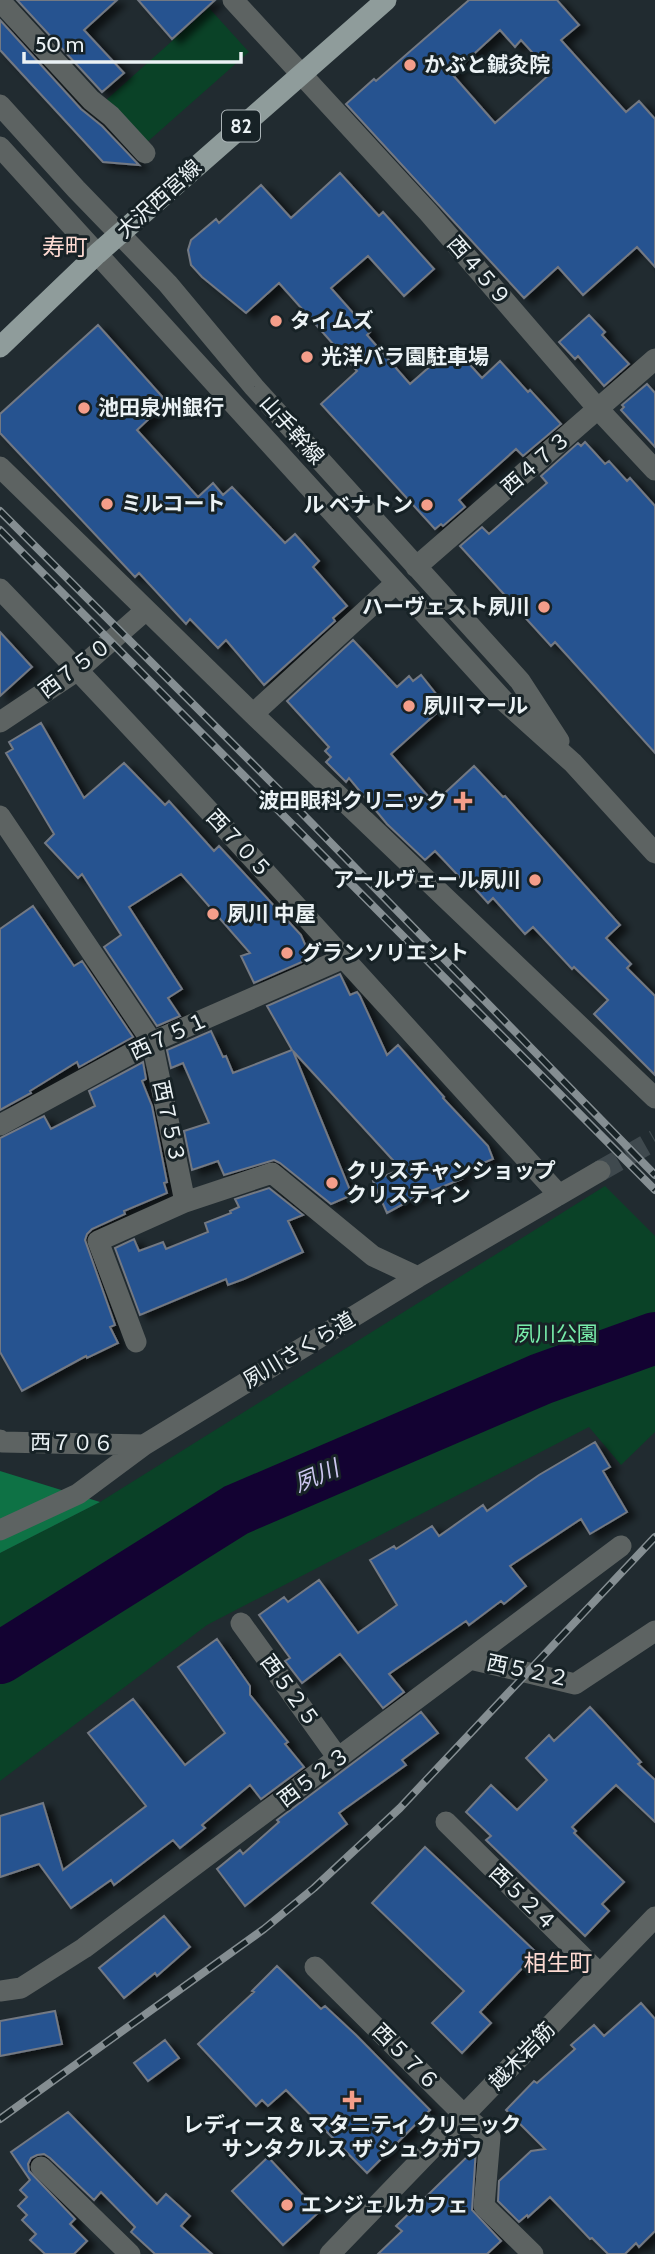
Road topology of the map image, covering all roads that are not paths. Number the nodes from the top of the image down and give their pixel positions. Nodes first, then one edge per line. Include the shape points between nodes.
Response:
1 (233, 0) edge
2 (386, 0) edge
3 (0, 1) edge
4 (301, 74) junction
5 (0, 105) edge
6 (0, 147) edge
7 (145, 153) dead end
8 (119, 234) junction
9 (97, 254) junction
10 (0, 347) edge
11 (655, 359) edge
12 (599, 410) junction
13 (0, 467) edge
14 (655, 470) edge
15 (416, 567) junction
16 (396, 583) junction
17 (0, 589) edge
18 (146, 610) junction
19 (78, 670) junction
20 (253, 714) junction
21 (0, 722) edge
22 (573, 763) junction
23 (0, 816) edge
24 (655, 853) edge
25 (344, 958) junction
26 (152, 1042) junction
27 (655, 1098) edge
28 (0, 1125) edge
29 (600, 1171) tunnel mouth
30 (559, 1195) junction
31 (186, 1202) junction
32 (418, 1277) junction
33 (136, 1342) dead end
34 (0, 1440) edge
35 (144, 1445) junction
36 (0, 1530) edge
37 (621, 1546) dead end
38 (241, 1623) dead end
39 (655, 1631) edge
40 (470, 1659) junction
41 (338, 1758) junction
42 (446, 1822) dead end
43 (655, 1917) edge
44 (315, 1967) dead end
45 (600, 1974) junction
46 (0, 1991) edge
47 (465, 2116) junction
48 (41, 2168) dead end
49 (519, 2249) edge
50 (130, 2254) edge
51 (330, 2254) edge

1 - 4 street, 西４５９
2 - 4 main road, 大沢西宮線 / 82
3 - 7 street
4 - 8 main road, 大沢西宮線 / 82
4 - 12 street, 西４５９
5 - 8 street, 山手幹線
6 - 9 street, 山手幹線
8 - 9 main road, 大沢西宮線 / 82
8 - 15 street, 山手幹線
9 - 10 main road, 大沢西宮線 / 82
9 - 16 street, 山手幹線
11 - 12 street, 西４７３
12 - 14 street, 西４５９
12 - 15 street, 西４７３
13 - 18 street
15 - 22 street, 山手幹線 via 520,681
16 - 20 street
16 - 22 street, 山手幹線 via 505,702
17 - 19 street, 西７０５
18 - 19 street, 西７５０
18 - 20 street
19 - 21 street, 西７５０
19 - 25 street, 西７０５
20 - 27 street
22 - 24 street, 山手幹線
23 - 26 street, 西７５３
25 - 26 street, 西７５１
25 - 30 street, 西７０５
26 - 28 street, 西７５１
26 - 31 street, 西７５３
29 - 30 street, 夙川さくら道
30 - 32 street, 夙川さくら道
31 - 32 street via 272,1172 373,1256
31 - 33 street via 99,1241
32 - 35 street, 夙川さくら道
34 - 35 street, 西７０６
35 - 36 street, 夙川さくら道 via 78,1494
37 - 40 street, 西５２３
38 - 41 street, 西５２５
39 - 40 street, 西５２２ via 575,1684
40 - 41 street, 西５２３
41 - 46 street, 西５２３ via 84,1948 21,1988
42 - 45 street, 西５２４
43 - 45 street, 越木岩筋
44 - 47 street, 西５７６
45 - 47 street, 越木岩筋
47 - 49 street, 西５７６ via 490,2137 484,2206
47 - 51 street, 越木岩筋
48 - 50 street

